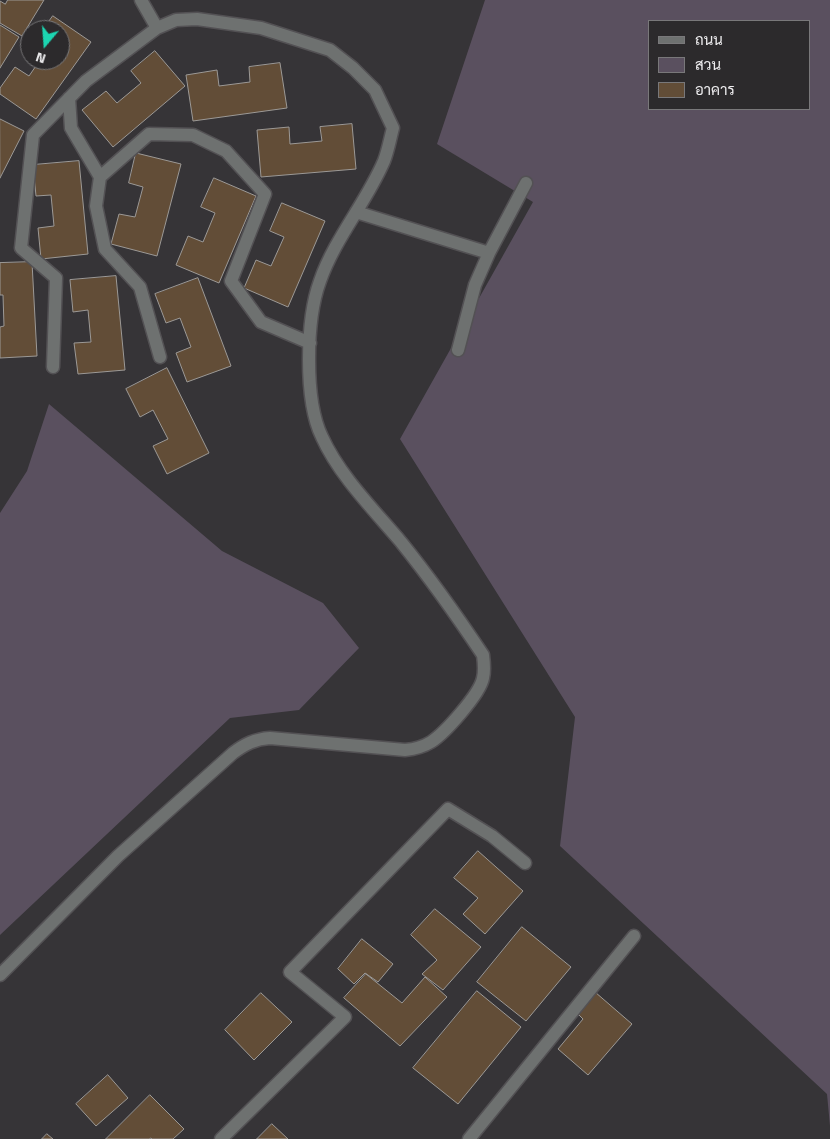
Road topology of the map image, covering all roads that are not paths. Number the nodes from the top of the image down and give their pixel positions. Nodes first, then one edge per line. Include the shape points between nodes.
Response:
1 (141, 0) edge
2 (157, 28) junction
3 (69, 98) junction
4 (100, 177) junction
5 (526, 183) dead end
6 (356, 212) junction
7 (489, 253) junction
8 (310, 343) junction
9 (458, 350) dead end
10 (160, 357) dead end
11 (53, 367) dead end
12 (524, 863) dead end
13 (634, 936) dead end
14 (0, 975) edge
15 (221, 1139) edge
16 (469, 1139) edge

1 - 2 street
2 - 3 street via 86,81
2 - 6 street via 176,20 197,18 261,28 330,50 353,68 375,90 393,128 384,161
3 - 4 street via 70,128
3 - 11 street via 33,135 21,248 56,278
4 - 8 street via 149,134 193,135 226,151 265,194 231,280 261,322
4 - 10 street via 96,206 105,249 140,287
5 - 7 street
6 - 7 street
6 - 8 street via 320,281
7 - 9 street via 475,285
8 - 14 street via 310,390 321,436 339,467 418,564 483,655 485,668 479,689 446,730 418,748 405,750 270,738 242,746 118,856
12 - 15 street via 492,836 448,809 290,972 345,1017
13 - 16 street

